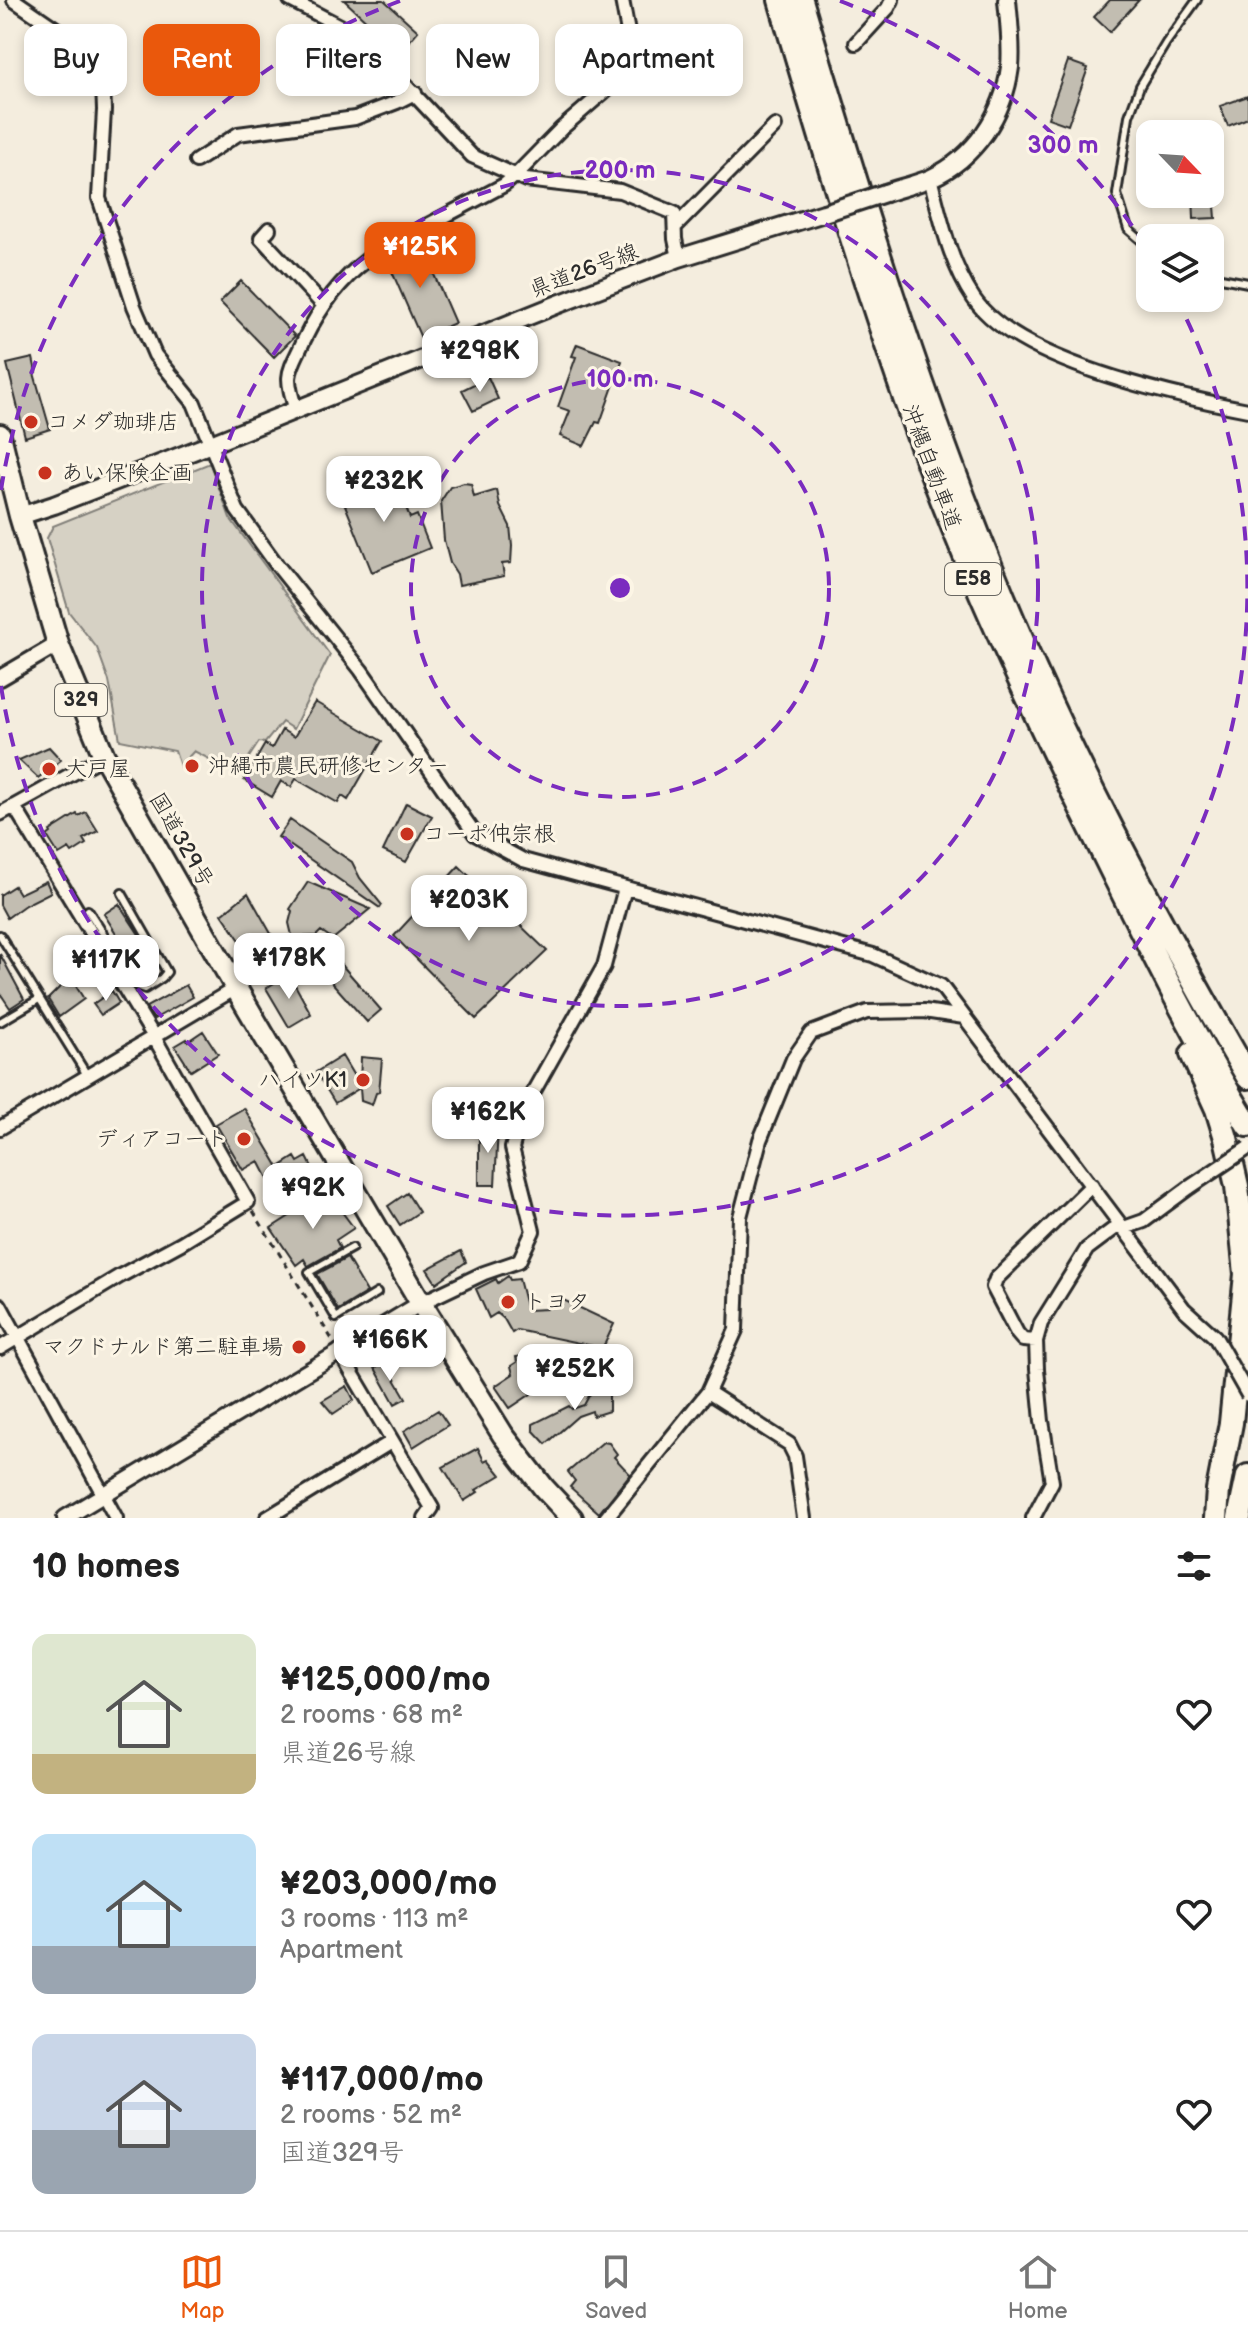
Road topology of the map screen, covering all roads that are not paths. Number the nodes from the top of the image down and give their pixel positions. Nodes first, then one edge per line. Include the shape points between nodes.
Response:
1 (14, 0) edge
2 (290, 0) edge
3 (622, 0) edge
4 (780, 0) edge
5 (801, 0) edge
6 (892, 0) edge
7 (1007, 0) edge
8 (1197, 0) edge
9 (856, 43) dead end
10 (415, 93) junction
11 (775, 126) dead end
12 (196, 161) dead end
13 (516, 175) junction
14 (930, 178) junction
15 (676, 226) junction
16 (269, 229) dead end
17 (1136, 236) edge
18 (679, 258) junction
19 (1224, 279) edge
20 (1248, 283) edge
21 (323, 305) junction
22 (296, 410) junction
23 (1248, 410) edge
24 (0, 435) edge
25 (211, 444) junction
26 (20, 516) junction
27 (58, 644) junction
28 (0, 678) edge
29 (104, 756) junction
30 (14, 806) junction
31 (0, 814) edge
32 (625, 888) junction
33 (122, 893) dead end
34 (88, 910) dead end
35 (1141, 930) junction
36 (0, 935) edge
37 (236, 988) junction
38 (39, 999) junction
39 (964, 1017) junction
40 (0, 1022) edge
41 (154, 1037) junction
42 (87, 1076) junction
43 (1248, 1077) edge
44 (1248, 1125) edge
45 (0, 1128) edge
46 (1248, 1148) edge
47 (1092, 1185) junction
48 (1124, 1228) junction
49 (352, 1248) dead end
50 (377, 1293) dead end
51 (421, 1303) junction
52 (0, 1305) edge
53 (19, 1337) junction
54 (1036, 1341) junction
55 (0, 1348) edge
56 (339, 1351) junction
57 (708, 1392) junction
58 (1248, 1395) edge
59 (391, 1442) junction
60 (1248, 1476) edge
61 (103, 1496) junction
62 (65, 1518) edge
63 (116, 1518) edge
64 (267, 1518) edge
65 (425, 1518) edge
66 (572, 1518) edge
67 (606, 1518) edge
68 (804, 1518) edge
69 (1033, 1518) edge
70 (1216, 1518) edge
71 (1239, 1518) edge

1 - 25 street via 75,42 98,68 104,110 99,198 155,355 194,403
2 - 10 street via 340,26
3 - 13 street via 631,64
4 - 35 highway, 沖縄自動車道 / E58 via 915,428 973,579
5 - 43 highway, 沖縄自動車道 / E58 via 929,402 993,573 1060,722 1172,945
6 - 9 street
7 - 14 main road, 県道26号線 via 1010,66 998,110 970,151
8 - 17 lane via 1140,86 1129,116 1117,194 1128,229
10 - 12 street via 355,118 238,134
10 - 13 street via 472,156
11 - 15 street
13 - 15 street via 620,191 674,213
13 - 21 street via 367,260
14 - 18 main road, 県道26号線, bridge
14 - 23 street via 966,284 1012,335 1172,395
15 - 18 street
16 - 21 street via 261,238
18 - 22 main road, 県道26号線
19 - 20 lane
21 - 22 street via 289,374
22 - 25 main road, 県道26号線
24 - 26 highway, 国道329号 / 329
25 - 26 main road, 県道26号線
25 - 32 street via 237,510 361,670 475,834 523,860
26 - 27 highway, 国道329号 / 329
27 - 28 street
27 - 29 highway, 国道329号 / 329
29 - 30 street
29 - 37 highway, 国道329号 / 329
30 - 31 street
30 - 41 street
32 - 39 street via 873,955 941,986
32 - 51 street via 604,966 522,1112 512,1148 533,1231 519,1261
33 - 34 lane via 167,972 145,989 137,986
35 - 44 highway, 沖縄自動車道 / E58
35 - 70 highway via 1149,969 1217,1109 1241,1214 1243,1314
36 - 38 lane
37 - 41 street
37 - 51 highway, 国道329号 / 329
38 - 40 lane
38 - 42 lane
39 - 47 street
39 - 57 street via 867,1012 811,1033 793,1059 760,1140 740,1217 736,1330
41 - 42 street
41 - 53 street via 248,1202
42 - 45 street
46 - 48 street, bridge via 1144,1221
47 - 48 street
47 - 54 street via 993,1287 1017,1333 1023,1340
48 - 54 street via 1115,1228 1087,1249 1041,1323
48 - 58 street, bridge via 1184,1309 1215,1337
49 - 50 lane via 309,1272 336,1318
51 - 56 street
51 - 66 highway, 国道329号 / 329 via 503,1435
52 - 53 street
53 - 55 street
53 - 61 street
54 - 69 street via 1052,1482
56 - 59 street
56 - 61 street
57 - 67 street
57 - 68 street via 789,1444
59 - 64 street
59 - 65 street via 432,1508
60 - 71 highway
61 - 62 street
61 - 63 street

